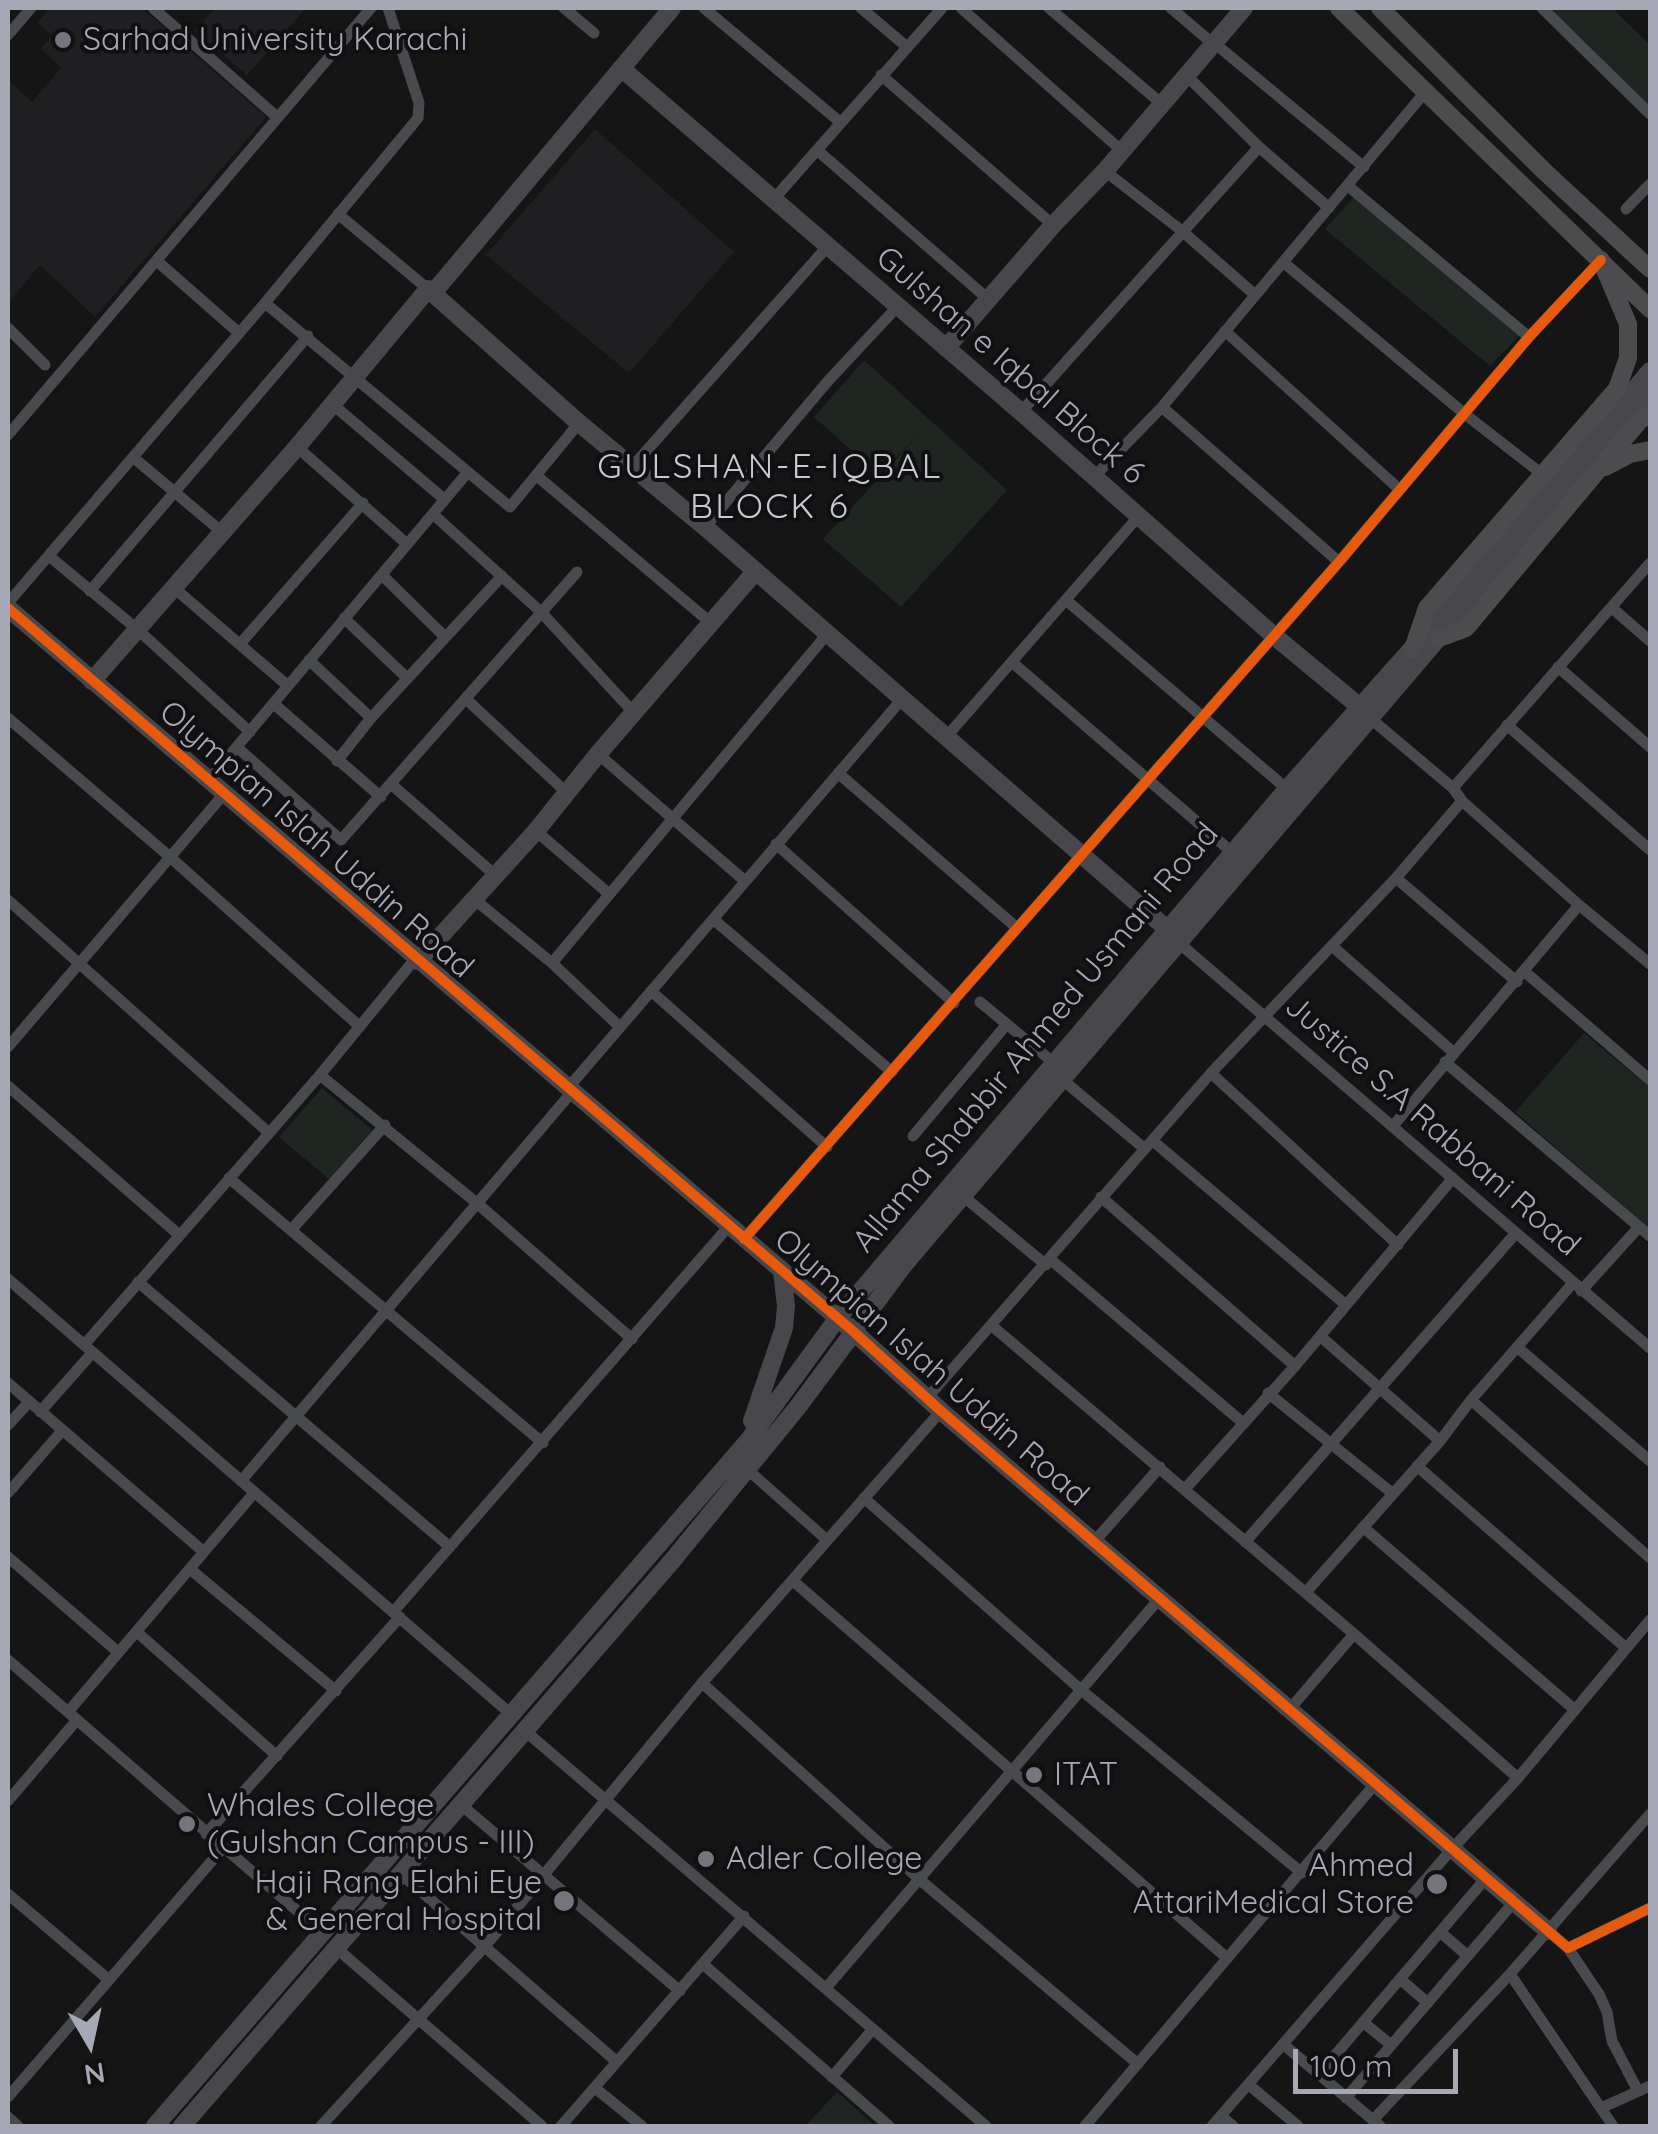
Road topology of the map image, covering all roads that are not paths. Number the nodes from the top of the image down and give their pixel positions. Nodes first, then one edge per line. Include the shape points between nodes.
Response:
1 (31, 8) edge
2 (153, 8) edge
3 (370, 8) edge
4 (388, 8) edge
5 (564, 8) edge
6 (672, 8) edge
7 (704, 8) edge
8 (861, 8) edge
9 (942, 8) edge
10 (961, 8) edge
11 (1049, 8) edge
12 (1171, 8) edge
13 (1244, 8) edge
14 (1339, 8) edge
15 (1380, 8) edge
16 (1542, 8) edge
17 (594, 34) dead end
18 (8, 35) edge
19 (1213, 42) junction
20 (906, 47) junction
21 (621, 68) junction
22 (1186, 74) junction
23 (881, 76) junction
24 (1426, 91) junction
25 (1162, 104) junction
26 (1650, 114) edge
27 (277, 118) junction
28 (840, 122) junction
29 (1259, 147) junction
30 (817, 150) junction
31 (1122, 151) junction
32 (1364, 167) junction
33 (1105, 171) junction
34 (1650, 184) edge
35 (1348, 186) junction
36 (773, 200) junction
37 (1330, 208) junction
38 (1626, 209) dead end
39 (338, 214) junction
40 (1052, 225) junction
41 (1182, 231) junction
42 (827, 247) junction
43 (1643, 256) edge
44 (1601, 260) junction
45 (157, 261) junction
46 (1283, 262) junction
47 (1650, 268) edge
48 (430, 291) junction
49 (1254, 294) junction
50 (988, 298) junction
51 (266, 304) junction
52 (898, 306) junction
53 (1650, 309) edge
54 (8, 328) edge
55 (1224, 331) junction
56 (239, 333) junction
57 (308, 336) junction
58 (1528, 337) junction
59 (946, 348) junction
60 (45, 365) dead end
61 (1650, 370) edge
62 (354, 377) junction
63 (1650, 390) edge
64 (331, 403) junction
65 (1162, 407) junction
66 (1020, 412) junction
67 (1650, 414) edge
68 (1466, 415) junction
69 (579, 423) junction
70 (8, 436) edge
71 (297, 447) junction
72 (1650, 450) edge
73 (134, 458) junction
74 (633, 466) junction
75 (468, 472) junction
76 (1596, 472) junction
77 (1542, 474) junction
78 (537, 476) junction
79 (1094, 478) junction
80 (1399, 489) junction
81 (174, 493) junction
82 (444, 500) junction
83 (363, 503) junction
84 (434, 514) junction
85 (1138, 518) junction
86 (705, 527) junction
87 (222, 532) junction
88 (407, 544) junction
89 (49, 556) junction
90 (1339, 562) junction
91 (1650, 562) edge
92 (577, 572) dead end
93 (756, 572) junction
94 (382, 576) junction
95 (502, 576) junction
96 (173, 587) junction
97 (90, 590) junction
98 (1471, 593) junction
99 (1067, 601) junction
100 (8, 606) edge
101 (1612, 608) junction
102 (541, 612) junction
103 (344, 618) junction
104 (711, 623) junction
105 (137, 629) junction
106 (828, 633) junction
107 (1273, 636) junction
108 (444, 637) junction
109 (1439, 638) junction
110 (1650, 641) edge
111 (240, 644) junction
112 (1413, 649) junction
113 (309, 660) junction
114 (1013, 663) junction
115 (1558, 666) junction
116 (407, 678) junction
117 (92, 681) junction
118 (288, 686) junction
119 (902, 698) junction
120 (466, 699) junction
121 (274, 704) junction
122 (634, 713) junction
123 (1366, 713) junction
124 (1202, 716) junction
125 (8, 718) edge
126 (371, 718) junction
127 (1507, 724) junction
128 (250, 732) junction
129 (947, 736) junction
130 (1650, 747) edge
131 (238, 748) junction
132 (598, 754) junction
133 (337, 761) junction
134 (838, 772) junction
135 (1149, 780) junction
136 (208, 781) junction
137 (391, 784) junction
138 (1453, 788) junction
139 (1287, 789) junction
140 (566, 792) junction
141 (224, 794) junction
142 (381, 797) junction
143 (1462, 801) junction
144 (672, 819) junction
145 (536, 831) junction
146 (776, 844) junction
147 (1650, 850) edge
148 (1233, 853) junction
149 (1082, 855) junction
150 (170, 857) junction
151 (495, 875) junction
152 (1396, 878) junction
153 (745, 881) junction
154 (608, 893) junction
155 (474, 898) junction
156 (8, 900) edge
157 (1579, 905) junction
158 (713, 919) junction
159 (1017, 928) junction
160 (1173, 936) junction
161 (1332, 946) junction
162 (1649, 959) edge
163 (417, 960) junction
164 (82, 964) junction
165 (552, 964) junction
166 (1521, 977) junction
167 (651, 991) junction
168 (954, 1002) junction
169 (980, 1002) dead end
170 (1265, 1018) junction
171 (1007, 1024) junction
172 (358, 1026) junction
173 (620, 1027) junction
174 (8, 1047) edge
175 (1449, 1057) junction
176 (1054, 1063) junction
177 (892, 1072) junction
178 (1211, 1073) junction
179 (320, 1074) junction
180 (1650, 1080) edge
181 (1064, 1081) junction
182 (8, 1086) edge
183 (570, 1090) junction
184 (385, 1125) junction
185 (1393, 1126) junction
186 (268, 1132) junction
187 (913, 1136) dead end
188 (1149, 1145) junction
189 (827, 1147) junction
190 (229, 1178) junction
191 (1453, 1178) junction
192 (963, 1196) junction
193 (1102, 1197) junction
194 (478, 1204) junction
195 (1638, 1227) junction
196 (292, 1230) junction
197 (736, 1232) junction
198 (1516, 1233) junction
199 (178, 1234) junction
200 (1650, 1236) edge
201 (1398, 1245) junction
202 (1048, 1262) junction
203 (782, 1271) junction
204 (8, 1279) edge
205 (138, 1282) junction
206 (1577, 1287) junction
207 (1346, 1305) junction
208 (386, 1310) junction
209 (837, 1319) junction
210 (991, 1325) junction
211 (854, 1332) junction
212 (1320, 1336) junction
213 (632, 1339) junction
214 (1517, 1347) junction
215 (88, 1348) junction
216 (1650, 1348) edge
217 (1294, 1366) junction
218 (8, 1384) edge
219 (1382, 1388) junction
220 (1268, 1393) junction
221 (1472, 1400) junction
222 (29, 1402) junction
223 (934, 1404) junction
224 (40, 1412) junction
225 (298, 1416) junction
226 (1242, 1422) junction
227 (8, 1425) edge
228 (61, 1432) junction
229 (748, 1441) junction
230 (1440, 1441) junction
231 (542, 1444) junction
232 (1332, 1444) junction
233 (1650, 1461) edge
234 (1417, 1466) junction
235 (1160, 1467) junction
236 (748, 1470) junction
237 (240, 1481) junction
238 (1185, 1490) junction
239 (1392, 1492) junction
240 (254, 1493) junction
241 (8, 1494) edge
242 (864, 1498) junction
243 (1363, 1527) junction
244 (828, 1540) junction
245 (1094, 1542) junction
246 (1245, 1542) junction
247 (450, 1547) junction
248 (204, 1552) junction
249 (8, 1556) edge
250 (1650, 1558) edge
251 (190, 1569) junction
252 (792, 1580) junction
253 (1306, 1592) junction
254 (1159, 1598) junction
255 (397, 1614) junction
256 (1650, 1620) edge
257 (138, 1633) junction
258 (1354, 1634) junction
259 (1626, 1648) junction
260 (118, 1652) junction
261 (8, 1660) edge
262 (702, 1683) junction
263 (1080, 1689) junction
264 (336, 1691) junction
265 (1289, 1710) junction
266 (1575, 1710) junction
267 (72, 1716) junction
268 (518, 1722) junction
269 (277, 1756) junction
270 (1012, 1770) junction
271 (1518, 1778) junction
272 (1375, 1784) junction
273 (605, 1799) junction
274 (8, 1801) edge
275 (459, 1803) junction
276 (1648, 1822) edge
277 (206, 1834) junction
278 (222, 1848) junction
279 (1452, 1849) junction
280 (400, 1872) junction
281 (1302, 1873) junction
282 (543, 1876) junction
283 (920, 1878) junction
284 (1486, 1878) junction
285 (8, 1894) edge
286 (1514, 1902) junction
287 (1650, 1908) edge
288 (744, 1916) junction
289 (1548, 1931) junction
290 (1440, 1932) junction
291 (330, 1940) junction
292 (486, 1945) junction
293 (1568, 1948) junction
294 (1468, 1956) junction
295 (1227, 1958) junction
296 (704, 1964) junction
297 (1510, 1974) junction
298 (1400, 1979) junction
299 (109, 1980) junction
300 (826, 1988) junction
301 (680, 1992) junction
302 (1428, 2002) junction
303 (418, 2018) junction
304 (1364, 2022) junction
305 (873, 2029) junction
306 (1283, 2044) junction
307 (1392, 2046) junction
308 (617, 2062) junction
309 (1138, 2064) junction
310 (1318, 2074) junction
311 (832, 2078) junction
312 (1249, 2085) junction
313 (595, 2088) junction
314 (1644, 2088) edge
315 (8, 2097) edge
316 (1346, 2098) junction
317 (1601, 2108) junction
318 (8, 2117) edge
319 (1216, 2121) edge
320 (1376, 2124) edge
321 (18, 2126) edge
322 (155, 2126) edge
323 (182, 2126) edge
324 (321, 2126) edge
325 (542, 2126) edge
326 (562, 2126) edge
327 (642, 2126) edge
328 (889, 2126) edge
329 (986, 2126) edge
330 (1085, 2126) edge
331 (1233, 2126) edge
332 (1298, 2126) edge
333 (1613, 2126) edge

1 - 18 street
2 - 27 street
3 - 27 street
4 - 39 street via 418,118
5 - 17 street
6 - 21 street
7 - 28 street
8 - 20 street
9 - 20 street
10 - 31 street
11 - 25 street
12 - 19 street
13 - 19 street
14 - 24 main road
15 - 43 main road via 1544,171
16 - 26 street
19 - 22 street
19 - 32 street
20 - 23 street
21 - 36 street, Gulshan e Iqbal Block 6
21 - 48 street
22 - 25 street
22 - 29 street
23 - 28 street
23 - 40 street
24 - 32 street
24 - 44 main road
25 - 31 street
27 - 45 street
28 - 30 street
29 - 37 street
29 - 41 street
30 - 36 street
30 - 50 street
31 - 33 street
32 - 35 street
33 - 40 street
33 - 41 street
34 - 38 street
35 - 37 street
35 - 58 street
36 - 42 street, Gulshan e Iqbal Block 6
37 - 46 street
39 - 48 street
39 - 51 street
40 - 50 street
41 - 49 street
41 - 66 street
42 - 52 street, Gulshan e Iqbal Block 6
42 - 74 street
43 - 47 main road
44 - 53 main road
44 - 58 street
44 - 77 main road via 1628,324 1628,358 1617,388
45 - 56 street
45 - 70 street
46 - 49 street
46 - 68 street
48 - 62 street
48 - 69 street
49 - 55 street
50 - 59 street
51 - 56 street
51 - 57 street
52 - 59 street, Gulshan e Iqbal Block 6
52 - 86 street
54 - 60 street
55 - 65 street
55 - 80 street
56 - 73 street
57 - 62 street
57 - 81 street
58 - 68 street
59 - 66 street, Gulshan e Iqbal Block 6
61 - 98 street
62 - 64 street
62 - 75 street
63 - 98 street
64 - 71 street
64 - 82 street
65 - 79 street
65 - 90 street
66 - 79 street, Gulshan e Iqbal Block 6
67 - 76 main road
68 - 77 street
68 - 80 street
69 - 74 street
69 - 78 street
71 - 83 street
71 - 87 street
72 - 76 main road
73 - 81 street
73 - 89 street
74 - 86 street
75 - 78 street via 510,507
75 - 82 street
76 - 109 main road via 1466,628
77 - 112 main road via 1427,608
78 - 104 street
79 - 85 street, Gulshan e Iqbal Block 6
80 - 90 street
81 - 87 street
81 - 97 street
82 - 84 street
83 - 88 street
83 - 111 street
84 - 88 street
84 - 95 street
85 - 99 street
85 - 107 street, Gulshan e Iqbal Block 6
86 - 93 street
87 - 96 street
88 - 94 street
89 - 97 street
89 - 100 street
90 - 107 street
91 - 101 street
92 - 102 street
93 - 104 street
93 - 106 street
94 - 103 street
94 - 108 street
95 - 102 street
95 - 108 street
96 - 105 street
96 - 111 street
97 - 105 street
98 - 109 street, Allama Shabbir Ahmed Usmani Road
98 - 112 street, Allama Shabbir Ahmed Usmani Road
99 - 114 street
99 - 124 street
100 - 117 street, Olympian Islah Uddin Road
101 - 110 street
101 - 115 street
102 - 120 street
102 - 122 street
103 - 113 street
103 - 116 street
104 - 122 street
105 - 117 street
105 - 128 street
106 - 119 street
106 - 144 street
107 - 123 street, Gulshan e Iqbal Block 6
107 - 124 street
108 - 116 street
109 - 123 street, Allama Shabbir Ahmed Usmani Road
111 - 118 street
112 - 123 street, Allama Shabbir Ahmed Usmani Road
113 - 118 street
113 - 126 street
114 - 129 street
114 - 135 street
115 - 127 street
115 - 130 street
116 - 126 street
117 - 136 street, Olympian Islah Uddin Road
118 - 121 street
119 - 129 street
119 - 134 street
120 - 137 street
120 - 140 street
121 - 128 street
121 - 133 street
122 - 132 street
123 - 138 street
123 - 139 street, Allama Shabbir Ahmed Usmani Road
123 - 160 street, Allama Shabbir Ahmed Usmani Road
124 - 135 street
124 - 139 street
125 - 150 street
126 - 133 street
127 - 138 street
127 - 147 street
128 - 131 street
129 - 149 street
131 - 136 street
131 - 142 street via 341,840
132 - 140 street
132 - 144 street
133 - 142 street
134 - 146 street
134 - 159 street
135 - 148 street
135 - 149 street
136 - 141 street, Olympian Islah Uddin Road
137 - 142 street
137 - 151 street
138 - 143 street
139 - 148 street, Allama Shabbir Ahmed Usmani Road
140 - 145 street
141 - 150 street
141 - 163 street, Olympian Islah Uddin Road
143 - 152 street
143 - 157 street
144 - 153 street
144 - 154 street
145 - 151 street
145 - 154 street
146 - 153 street
146 - 168 street
148 - 160 street, Allama Shabbir Ahmed Usmani Road
149 - 159 street
149 - 160 street
150 - 164 street
150 - 172 street
151 - 155 street
152 - 161 street
152 - 166 street
153 - 158 street
154 - 165 street
155 - 163 street
155 - 165 street
156 - 164 street
157 - 162 street
157 - 166 street
158 - 167 street
158 - 177 street
159 - 168 street
160 - 170 street, Justice S.A Rabbani Road
160 - 176 street, Allama Shabbir Ahmed Usmani Road
160 - 181 street, Allama Shabbir Ahmed Usmani Road
161 - 170 street
161 - 175 street
163 - 172 street
163 - 183 street, Olympian Islah Uddin Road
164 - 174 street
164 - 186 street
165 - 173 street
166 - 175 street
166 - 180 street
167 - 173 street
167 - 189 street
168 - 177 street
169 - 171 street
170 - 178 street
170 - 185 street, Justice S.A Rabbani Road
171 - 176 street
171 - 187 street
172 - 179 street
173 - 183 street
175 - 185 street
175 - 195 street
176 - 209 street, Allama Shabbir Ahmed Usmani Road
177 - 189 street
178 - 188 street
178 - 201 street
179 - 184 street
179 - 186 street
181 - 188 street
181 - 192 street, Allama Shabbir Ahmed Usmani Road
182 - 199 street
183 - 194 street
183 - 197 street, Olympian Islah Uddin Road
184 - 194 street
184 - 196 street
185 - 191 street, Justice S.A Rabbani Road
186 - 190 street
188 - 193 street
188 - 207 street
189 - 197 street
190 - 196 street
190 - 199 street
191 - 198 street, Justice S.A Rabbani Road
191 - 201 street
192 - 202 street
192 - 211 street, Allama Shabbir Ahmed Usmani Road
193 - 202 street
193 - 217 street
194 - 208 street
194 - 213 street
195 - 200 street
195 - 206 street
196 - 208 street
197 - 203 street, Olympian Islah Uddin Road
197 - 213 street
198 - 206 street, Justice S.A Rabbani Road
198 - 219 street
199 - 205 street
201 - 207 street
202 - 210 street
202 - 226 street
203 - 209 street, Olympian Islah Uddin Road
203 - 229 street via 784,1328
204 - 215 street
205 - 215 street
205 - 225 street
206 - 214 street
206 - 216 street, Justice S.A Rabbani Road
207 - 212 street
208 - 225 street
208 - 231 street
209 - 211 street, Olympian Islah Uddin Road
209 - 229 street, Allama Shabbir Ahmed Usmani Road
210 - 223 street
210 - 235 street
211 - 223 street, Olympian Islah Uddin Road
211 - 236 street, Allama Shabbir Ahmed Usmani Road
212 - 217 street
212 - 219 street
213 - 231 street
214 - 221 street
214 - 233 street
215 - 224 street
215 - 237 street
217 - 220 street
218 - 222 street
219 - 230 street
219 - 232 street
220 - 226 street
220 - 232 street
221 - 230 street
221 - 250 street
222 - 224 street
222 - 227 street
223 - 242 street
223 - 245 street, Olympian Islah Uddin Road
224 - 228 street
225 - 237 street
225 - 247 street
226 - 238 street
228 - 241 street
228 - 248 street
229 - 268 street, Allama Shabbir Ahmed Usmani Road
230 - 234 street
231 - 247 street
232 - 239 street
232 - 246 street
234 - 239 street
234 - 259 street
235 - 238 street
235 - 245 street
236 - 244 street
236 - 268 street, Allama Shabbir Ahmed Usmani Road
237 - 240 street
238 - 246 street
239 - 243 street
240 - 248 street
240 - 255 street
242 - 244 street
242 - 263 street
243 - 253 street
243 - 266 street
244 - 252 street
245 - 254 street, Olympian Islah Uddin Road
246 - 253 street
247 - 255 street
248 - 251 street
249 - 260 street
251 - 257 street
251 - 264 street
252 - 262 street
252 - 270 street
253 - 258 street
254 - 263 street
254 - 265 street, Olympian Islah Uddin Road
255 - 264 street
255 - 268 street
256 - 259 street
257 - 260 street
257 - 269 street
258 - 265 street
258 - 271 street
259 - 266 street
260 - 267 street
261 - 267 street
262 - 273 street
262 - 283 street
263 - 270 street
263 - 281 street
264 - 269 street
265 - 272 street, Olympian Islah Uddin Road
266 - 271 street
267 - 274 street
267 - 277 street
268 - 273 street
268 - 275 street, Allama Shabbir Ahmed Usmani Road
268 - 291 street, Allama Shabbir Ahmed Usmani Road
269 - 277 street
270 - 283 street
270 - 295 street
271 - 279 street
272 - 279 street, Olympian Islah Uddin Road
272 - 281 street
273 - 282 street
273 - 288 street
275 - 280 street, Allama Shabbir Ahmed Usmani Road
275 - 282 street
276 - 289 street
277 - 278 street
278 - 291 street
278 - 299 street
279 - 284 street, Olympian Islah Uddin Road
279 - 306 street
280 - 291 street, Allama Shabbir Ahmed Usmani Road
280 - 292 street
281 - 295 street
282 - 292 street
282 - 301 street
283 - 300 street
283 - 309 street
284 - 286 street, Olympian Islah Uddin Road
284 - 290 street
285 - 299 street
286 - 289 street, Olympian Islah Uddin Road
286 - 294 street
287 - 293 street
288 - 296 street
288 - 300 street
289 - 293 street
289 - 297 street
290 - 294 street
290 - 298 street
291 - 303 street
291 - 322 street, Allama Shabbir Ahmed Usmani Road
291 - 323 street, Allama Shabbir Ahmed Usmani Road
292 - 303 street
292 - 308 street
293 - 314 street via 1599,1994 1612,2041
294 - 302 street
295 - 309 street
296 - 301 street
296 - 311 street
297 - 317 street
297 - 320 street
298 - 302 street
298 - 304 street
299 - 315 street
300 - 305 street
301 - 308 street
302 - 307 street
303 - 324 street
303 - 325 street
304 - 307 street
304 - 310 street
305 - 311 street
305 - 329 street
306 - 310 street
306 - 312 street
307 - 316 street
308 - 313 street
309 - 330 street
310 - 316 street
311 - 328 street
312 - 319 street
312 - 332 street
313 - 326 street
313 - 327 street
314 - 317 street
316 - 320 street
317 - 333 street
318 - 321 street
319 - 331 street

